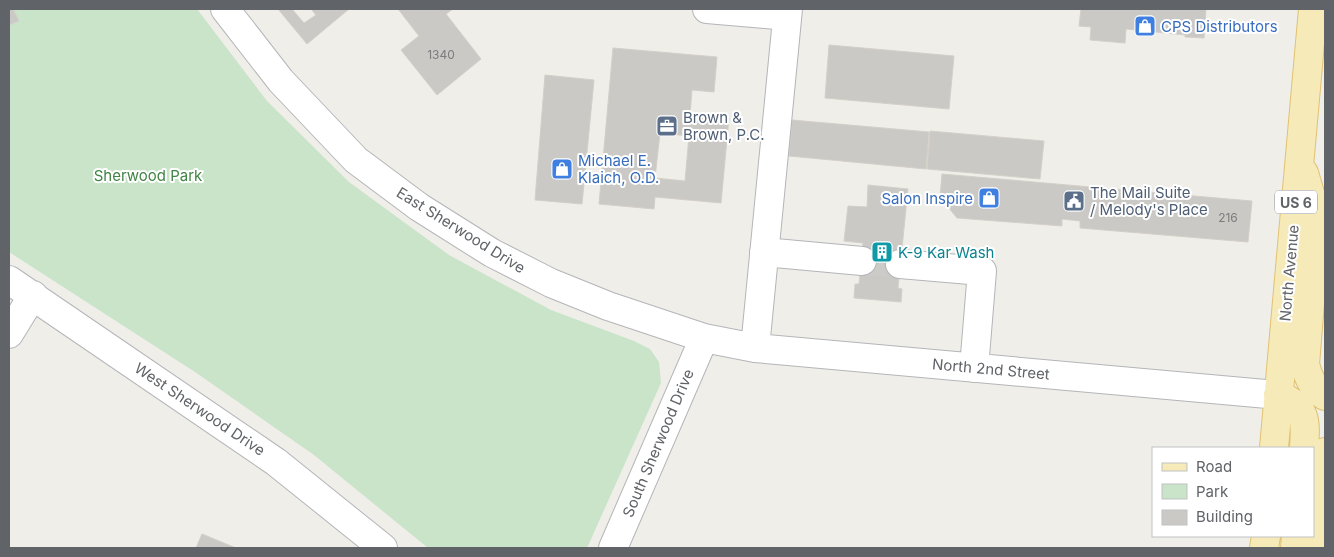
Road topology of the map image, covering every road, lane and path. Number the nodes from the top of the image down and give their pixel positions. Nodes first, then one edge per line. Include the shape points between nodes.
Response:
1 (225, 9) edge
2 (707, 9) edge
3 (1313, 9) edge
4 (787, 12) edge
5 (1300, 157) junction
6 (764, 252) junction
7 (862, 261) tunnel mouth
8 (900, 264) tunnel mouth
9 (9, 280) edge
10 (33, 295) junction
11 (9, 334) edge
12 (704, 338) junction
13 (755, 348) junction
14 (974, 368) junction
15 (1278, 394) junction
16 (1325, 396) edge
17 (1274, 447) edge
18 (1304, 447) edge
19 (1325, 452) edge
20 (383, 548) edge
21 (613, 548) edge
22 (1317, 548) edge

1 - 12 street, East Sherwood Drive via 280,81 356,160 419,207 492,253 551,283
2 - 4 street
3 - 5 main road, North Avenue / US 6
4 - 6 street
5 - 15 main road, North Avenue / US 6
5 - 16 main road via 1317,217 1305,364 1313,386
6 - 7 street
6 - 13 street
8 - 14 street via 982,271
9 - 10 street, West Sherwood Drive
10 - 11 street
10 - 20 street, West Sherwood Drive via 276,462
12 - 13 street, North 2nd Street
12 - 21 street, South Sherwood Drive
13 - 14 street, North 2nd Street
14 - 15 street, North 2nd Street
15 - 17 main road, North Avenue / US 6
15 - 18 main road via 1289,398 1303,415 1306,425
19 - 22 main road

